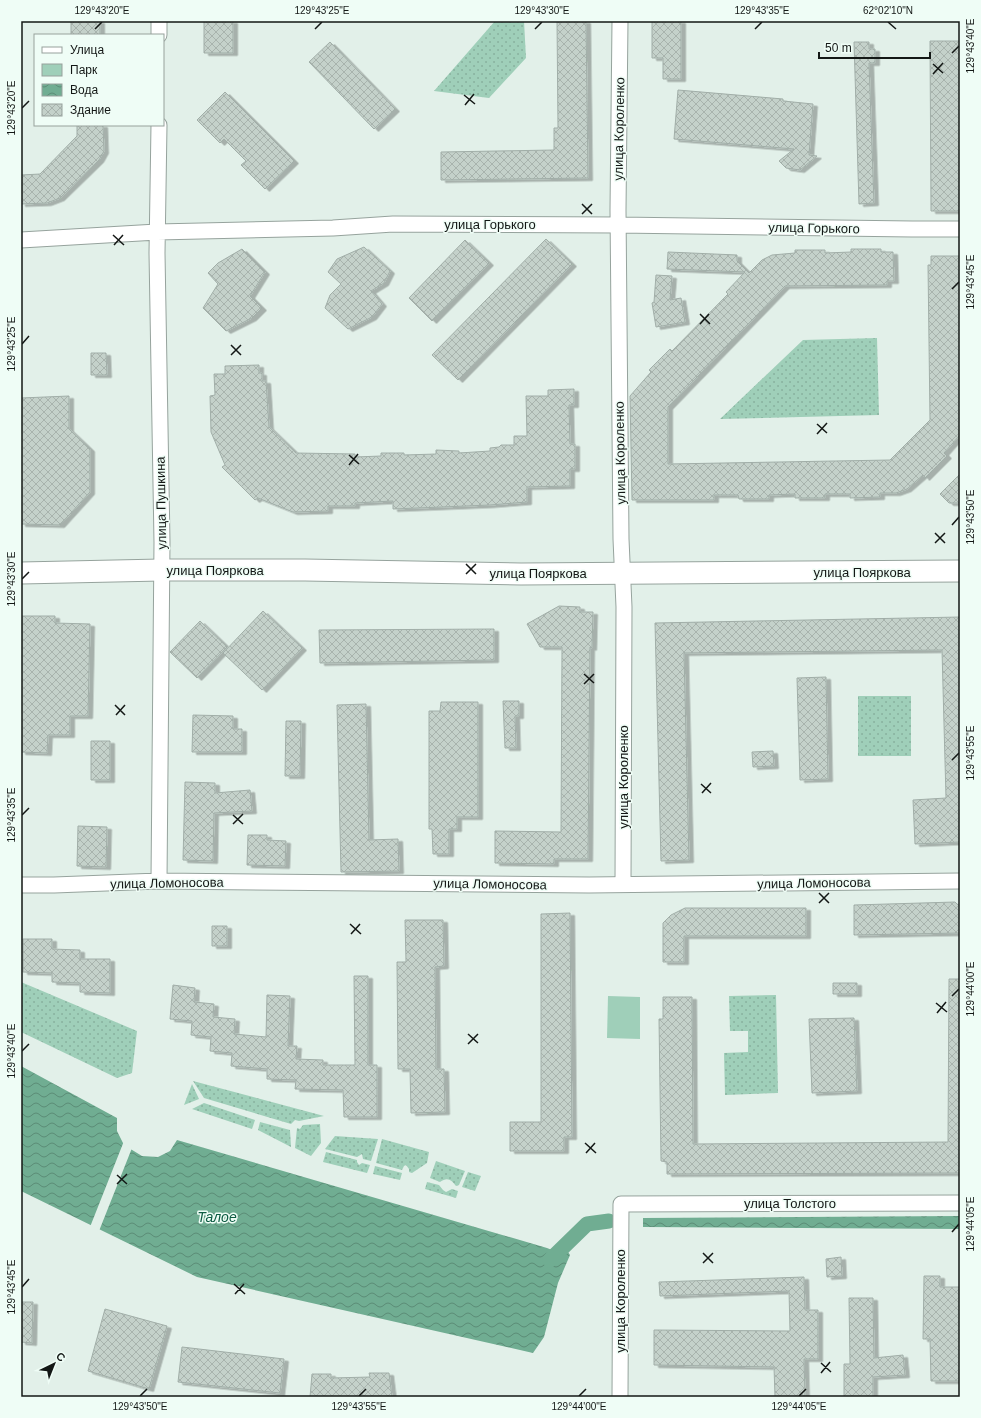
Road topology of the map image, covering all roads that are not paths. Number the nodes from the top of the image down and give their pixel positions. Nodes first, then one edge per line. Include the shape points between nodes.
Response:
1 (159, 21) edge
2 (620, 21) edge
3 (159, 34) edge
4 (159, 126) edge
5 (618, 225) junction
6 (960, 229) edge
7 (157, 232) junction
8 (21, 240) edge
9 (161, 570) junction
10 (960, 571) edge
11 (21, 573) edge
12 (623, 573) junction
13 (159, 881) junction
14 (960, 881) edge
15 (623, 884) junction
16 (21, 885) edge
17 (960, 1203) edge
18 (621, 1204) joint
19 (620, 1397) edge

1 - 3 street
2 - 5 street, улица Короленко
4 - 7 street, улица Пушкина
5 - 6 street, улица Горького
5 - 7 street, улица Горького via 392,224
5 - 12 street, улица Короленко
7 - 8 street, улица Горького
7 - 9 street, улица Пушкина
9 - 11 main road, улица Пояркова
9 - 12 main road, улица Пояркова
9 - 13 street, улица Пушкина
10 - 12 main road, улица Пояркова
12 - 15 street, улица Короленко
13 - 15 street, улица Ломоносова
13 - 16 street, улица Ломоносова
14 - 15 street, улица Ломоносова
17 - 18 street, улица Толстого
18 - 19 street, улица Короленко

